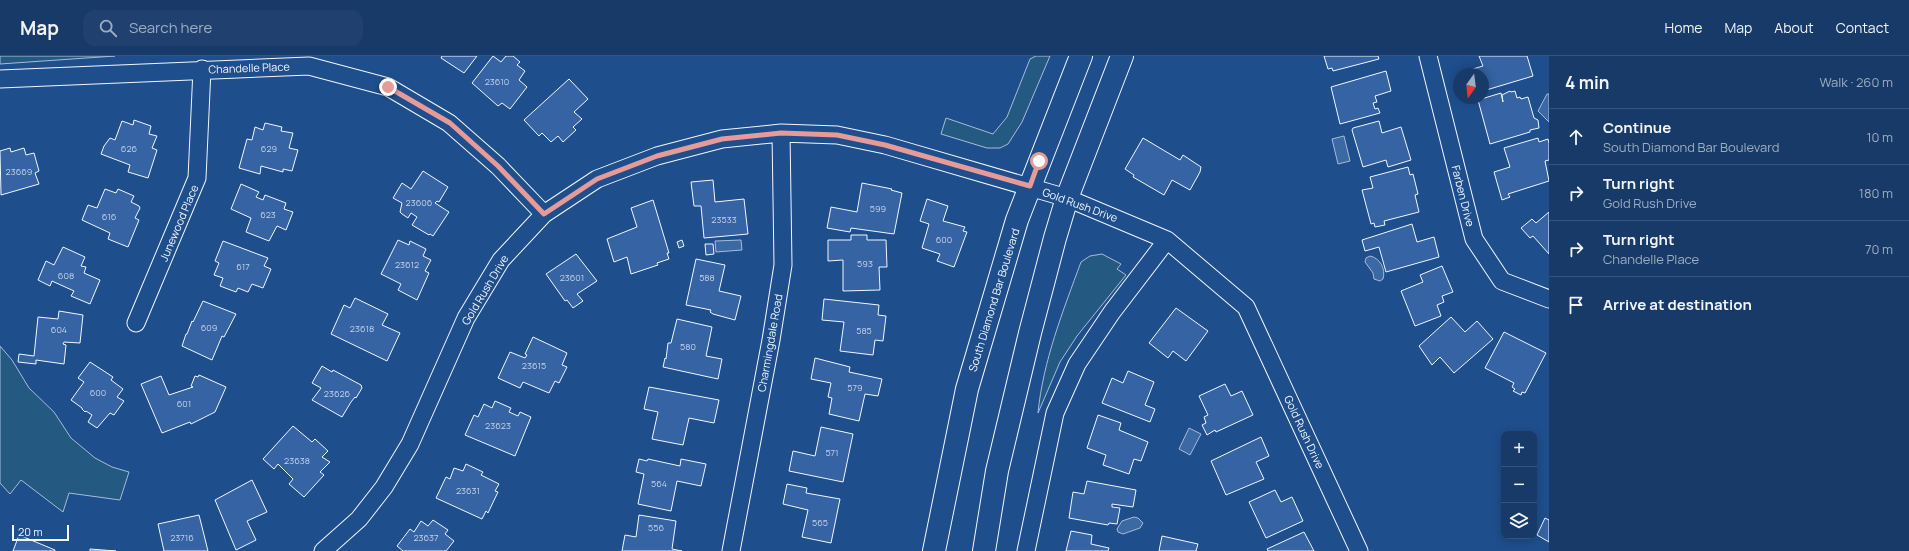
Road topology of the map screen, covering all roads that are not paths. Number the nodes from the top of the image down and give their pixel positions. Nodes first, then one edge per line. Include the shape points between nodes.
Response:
1 (1081, 56) edge
2 (1122, 56) edge
3 (1428, 56) edge
4 (202, 69) junction
5 (0, 79) edge
6 (781, 133) junction
7 (1030, 186) junction
8 (1066, 198) junction
9 (544, 214) junction
10 (1168, 240) junction
11 (1549, 299) edge
12 (136, 323) dead end
13 (323, 551) edge
14 (731, 551) edge
15 (934, 551) edge
16 (984, 551) edge
17 (1026, 551) edge
18 (1359, 551) edge

1 - 7 main road, South Diamond Bar Boulevard
2 - 8 main road
3 - 11 street, Farben Drive via 1474,239 1502,281
4 - 5 street, Chandelle Place
4 - 9 street, Chandelle Place via 309,66 388,87 450,123 498,166
4 - 12 street, Junewood Place via 198,178
6 - 7 street, Gold Rush Drive via 837,135 885,145
6 - 9 street, Gold Rush Drive via 722,139 657,156 597,179
6 - 14 street, Charmingdale Road via 783,265
7 - 8 street, Gold Rush Drive
7 - 15 main road, South Diamond Bar Boulevard via 967,389
8 - 10 street, Gold Rush Drive
8 - 16 main road via 997,471
9 - 13 street, Gold Rush Drive via 501,260 470,312 410,444 384,488 359,519
10 - 17 street via 1112,312 1077,364 1055,413
10 - 18 street, Gold Rush Drive via 1246,307

